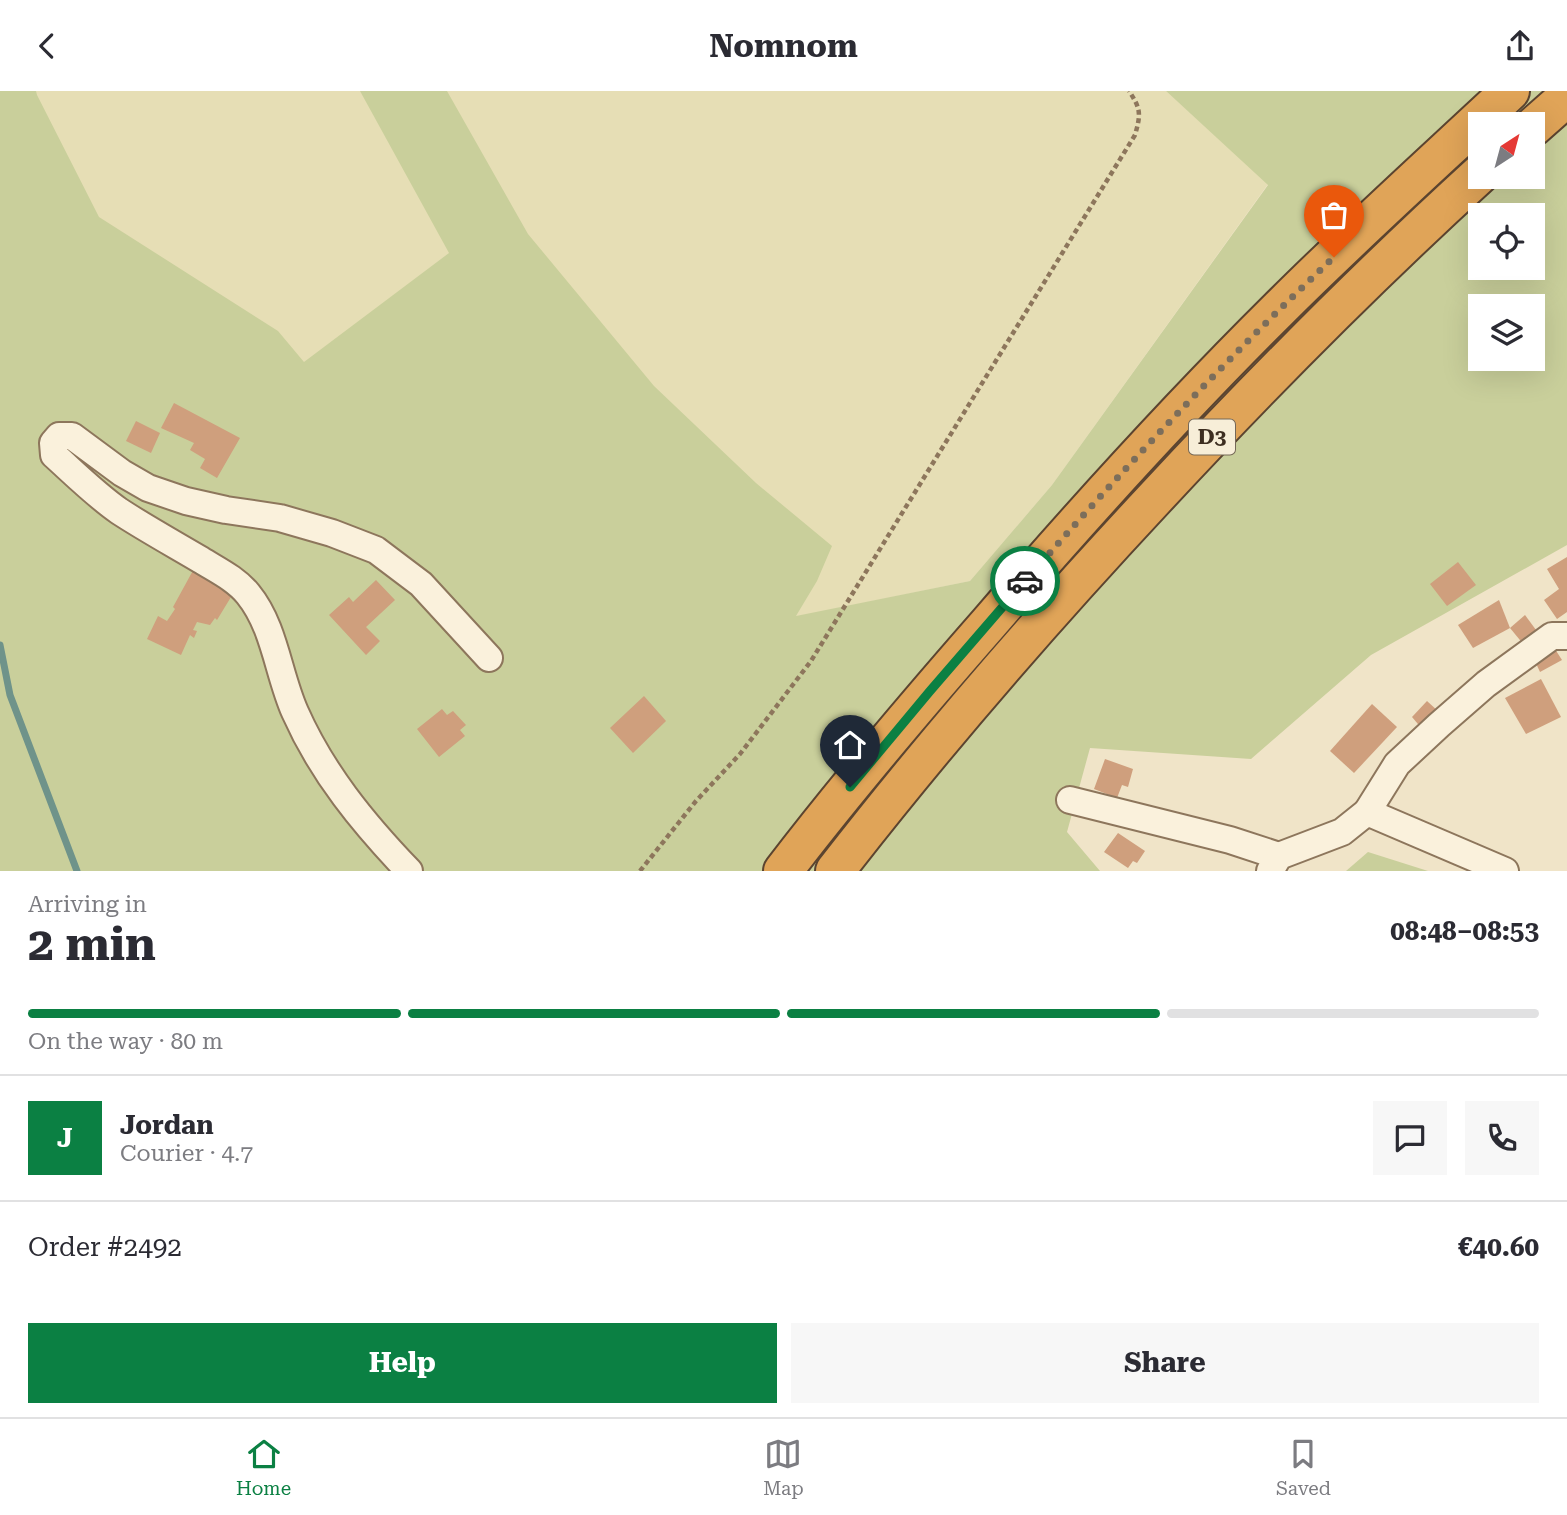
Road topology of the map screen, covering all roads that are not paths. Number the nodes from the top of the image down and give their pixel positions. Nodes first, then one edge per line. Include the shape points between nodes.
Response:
1 (1510, 91) edge
2 (1567, 97) edge
3 (1545, 116) edge
4 (1468, 185) edge
5 (1567, 636) edge
6 (489, 658) dead end
7 (1070, 800) dead end
8 (1367, 812) junction
9 (1274, 863) edge
10 (409, 871) edge
11 (783, 871) edge
12 (835, 871) edge
13 (1505, 871) edge

1 - 11 highway, D3 via 1280,308 1168,423 930,691
2 - 3 highway
4 - 12 highway, D3 via 1310,337 1078,580
5 - 8 street via 1552,636 1439,725 1397,764
6 - 10 street via 422,585 376,551 280,518 186,501 148,488 72,436 59,436 53,443 54,455 117,510 230,577 248,594 266,625 294,709 325,770
7 - 9 street via 1218,837
8 - 9 street via 1342,832
8 - 13 street

